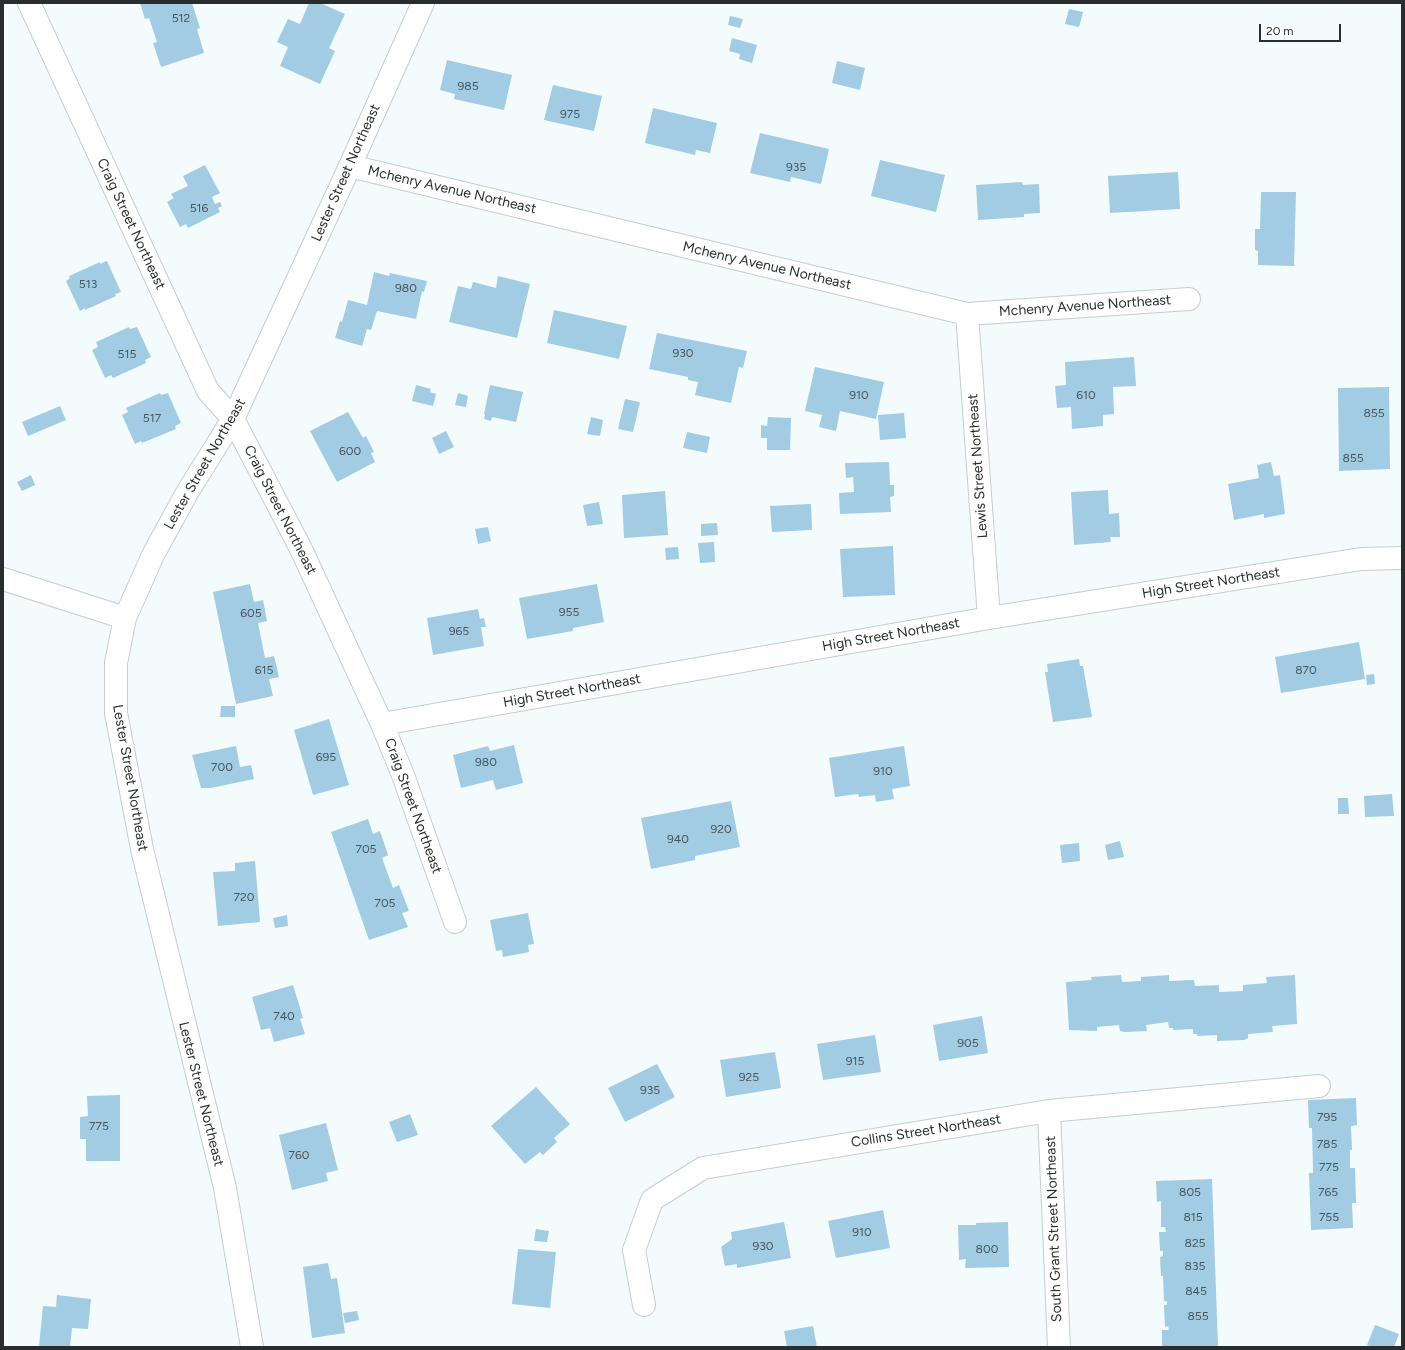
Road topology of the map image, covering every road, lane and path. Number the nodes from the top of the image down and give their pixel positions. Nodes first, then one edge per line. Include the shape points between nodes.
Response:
1 (29, 3) edge
2 (423, 3) edge
3 (350, 166) junction
4 (1189, 299) dead end
5 (967, 314) junction
6 (233, 419) junction
7 (1402, 558) edge
8 (3, 580) edge
9 (125, 618) junction
10 (989, 618) junction
11 (382, 724) junction
12 (455, 922) dead end
13 (1318, 1086) dead end
14 (1049, 1111) junction
15 (644, 1305) dead end
16 (252, 1347) edge
17 (1059, 1347) edge

1 - 6 street, Craig Street Northeast via 208,392
2 - 3 street, Lester Street Northeast
3 - 5 street, Mchenry Avenue Northeast
3 - 6 street, Lester Street Northeast
4 - 5 street, Mchenry Avenue Northeast
5 - 10 street, Lewis Street Northeast
6 - 9 street, Lester Street Northeast via 188,491 153,555
6 - 11 street, Craig Street Northeast via 301,549
7 - 10 street, High Street Northeast via 1361,559
8 - 9 street
9 - 16 street, Lester Street Northeast via 116,663 116,714 142,848 225,1188
10 - 11 street, High Street Northeast
11 - 12 street, Craig Street Northeast via 403,775
13 - 14 street, Collins Street Northeast
14 - 15 street, Collins Street Northeast via 703,1168 652,1200 634,1250
14 - 17 street, South Grant Street Northeast

